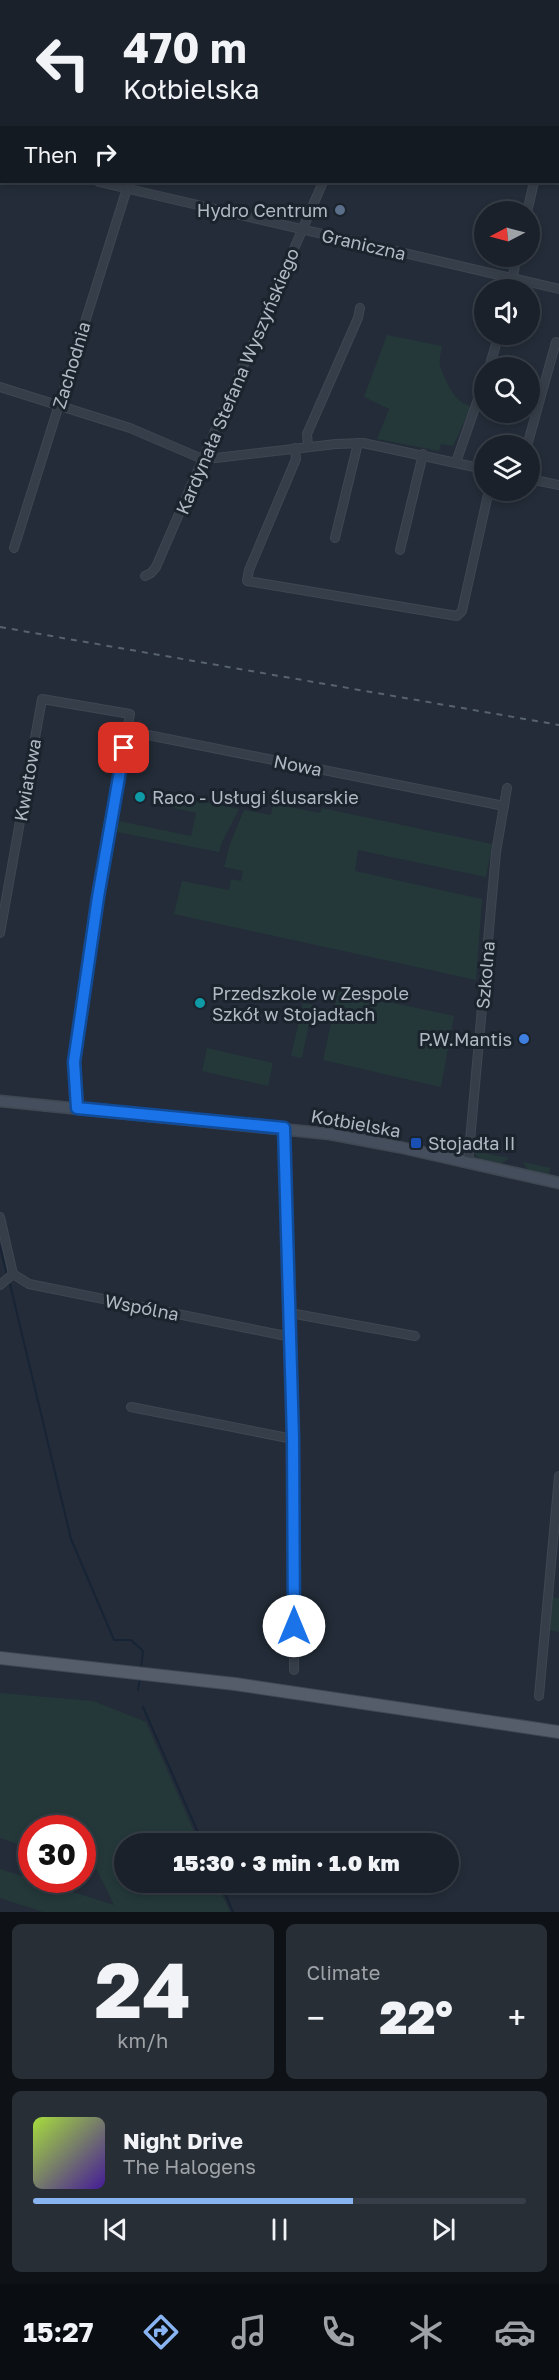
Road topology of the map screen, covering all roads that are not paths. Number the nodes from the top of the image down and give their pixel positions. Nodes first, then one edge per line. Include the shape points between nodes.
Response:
1 (109, 183) edge
2 (323, 183) edge
3 (534, 183) edge
4 (128, 185) edge
5 (530, 201) edge
6 (302, 230) junction
7 (514, 267) edge
8 (512, 278) junction
9 (559, 289) edge
10 (360, 308) dead end
11 (556, 342) dead end
12 (0, 387) edge
13 (59, 405) junction
14 (474, 411) edge
15 (530, 435) edge
16 (358, 443) junction
17 (308, 447) junction
18 (295, 448) junction
19 (423, 454) junction
20 (204, 457) junction
21 (456, 462) junction
22 (474, 466) edge
23 (540, 481) edge
24 (559, 485) edge
25 (487, 501) edge
26 (335, 538) dead end
27 (14, 548) dead end
28 (400, 550) dead end
29 (145, 576) dead end
30 (128, 731) junction
31 (507, 788) dead end
32 (504, 806) junction
33 (0, 933) edge
34 (0, 1101) edge
35 (77, 1108) junction
36 (284, 1128) junction
37 (468, 1163) junction
38 (559, 1183) edge
39 (0, 1217) edge
40 (8, 1278) edge
41 (290, 1313) junction
42 (415, 1336) dead end
43 (291, 1337) junction
44 (131, 1407) dead end
45 (293, 1439) junction
46 (559, 1476) edge
47 (0, 1658) edge
48 (294, 1670) dead end
49 (539, 1696) dead end
50 (559, 1732) edge

1 - 4 street, Graniczna
2 - 6 street, Kardynała Stefana Wyszyńskiego
3 - 5 street
4 - 6 street, Graniczna
4 - 13 street, Zachodnia
6 - 8 street, Graniczna
6 - 20 street, Kardynała Stefana Wyszyńskiego
7 - 8 street
8 - 9 street, Graniczna
10 - 17 street via 307,434
11 - 15 street
12 - 13 street
13 - 20 street
13 - 27 street, Zachodnia
14 - 21 street
16 - 17 street
16 - 19 street
16 - 26 street
17 - 18 street
18 - 20 street
18 - 25 street via 296,459 247,581 457,616 462,611
19 - 21 street
19 - 28 street
20 - 29 street, Kardynała Stefana Wyszyńskiego via 156,567
21 - 22 street
23 - 24 street
30 - 32 street, Nowa
30 - 33 street, Kwiatowa via 130,714 42,699
30 - 35 street via 75,1052
31 - 32 street, Szkolna
32 - 37 street, Szkolna via 496,852
34 - 35 street, Kołbielska
35 - 36 street, Kołbielska
36 - 37 street, Kołbielska via 374,1141
36 - 41 street
37 - 38 street, Kołbielska
39 - 40 street
40 - 43 street, Wspólna
41 - 42 street
41 - 43 street
43 - 45 street
44 - 45 street
45 - 48 street
46 - 49 street
47 - 50 main road via 235,1684

